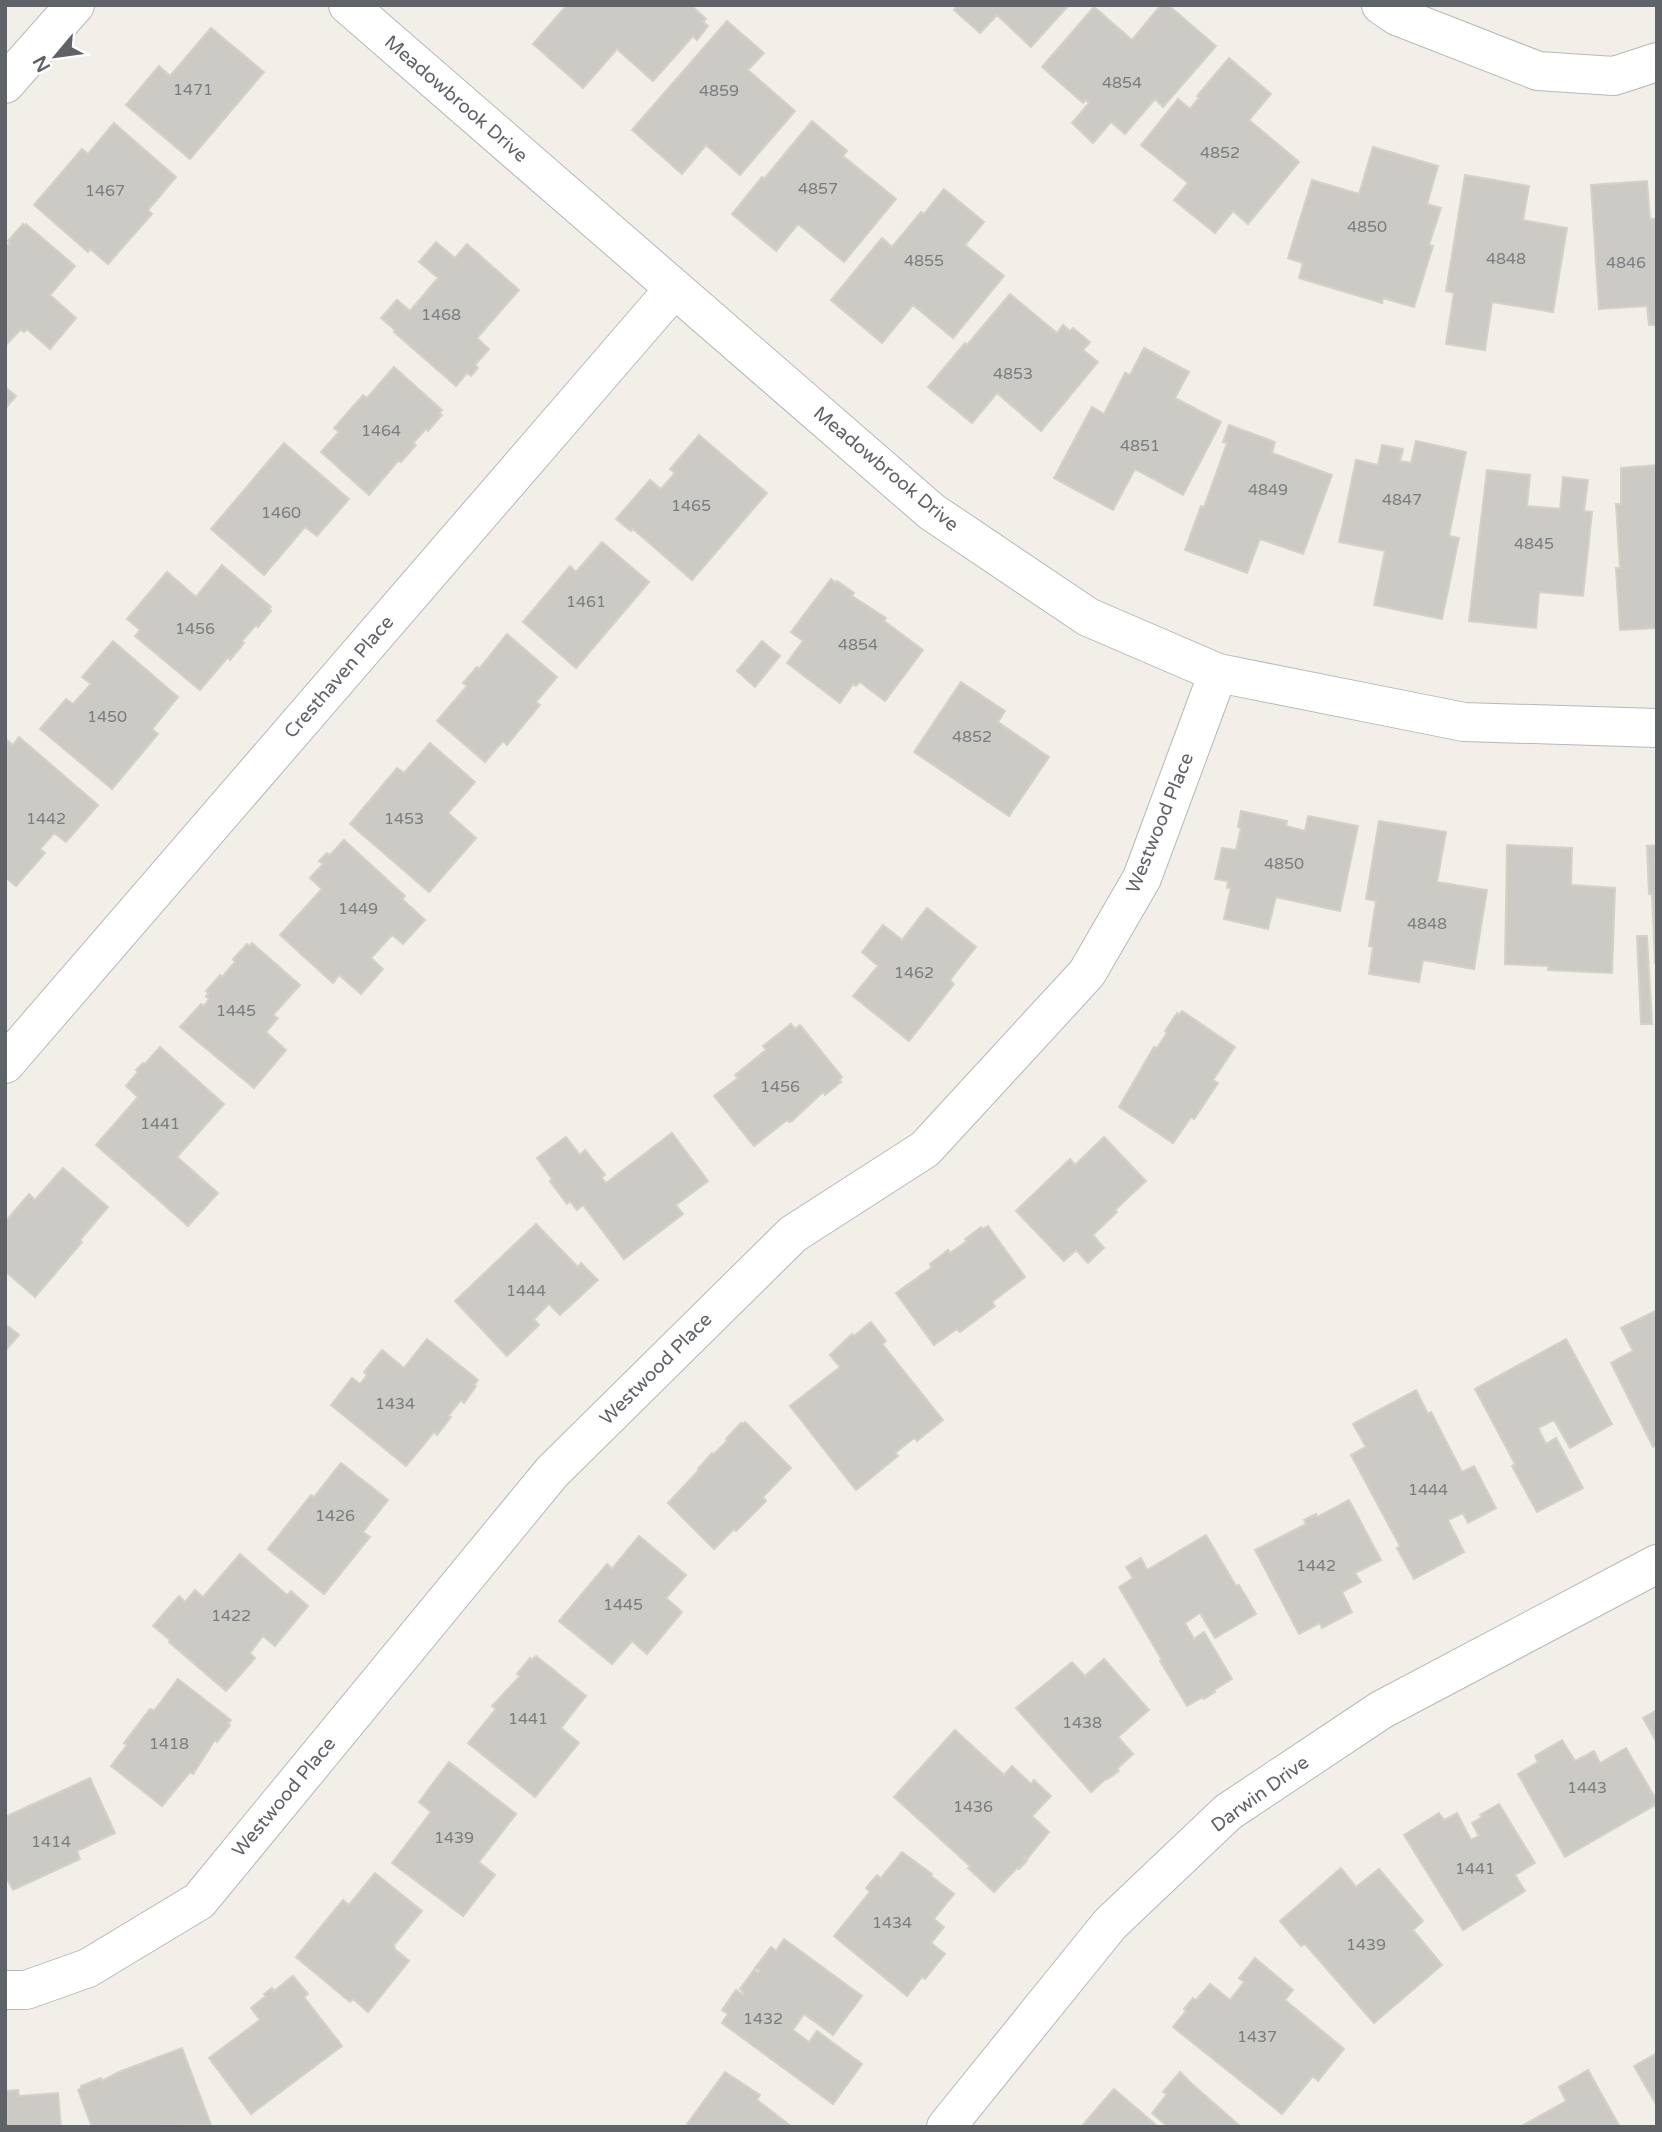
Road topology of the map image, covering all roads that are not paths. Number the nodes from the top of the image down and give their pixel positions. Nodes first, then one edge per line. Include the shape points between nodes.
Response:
1 (75, 5) edge
2 (348, 5) edge
3 (1381, 5) edge
4 (1657, 62) edge
5 (5, 84) edge
6 (674, 289) junction
7 (1218, 673) junction
8 (1657, 728) edge
9 (5, 1064) edge
10 (1657, 1564) edge
11 (5, 1990) edge
12 (946, 2127) edge

1 - 5 street
2 - 6 street, Meadowbrook Drive
3 - 4 street via 1397,16 1538,71 1614,76
6 - 7 street, Meadowbrook Drive via 932,512 1087,617
6 - 9 street, Cresthaven Place
7 - 8 street, Meadowbrook Drive via 1464,722
7 - 11 street, Westwood Place via 1142,878 1087,972 925,1149 793,1234 552,1472 199,1900 88,1968 26,1990
10 - 12 street, Darwin Drive via 1381,1710 1228,1812 1110,1924

